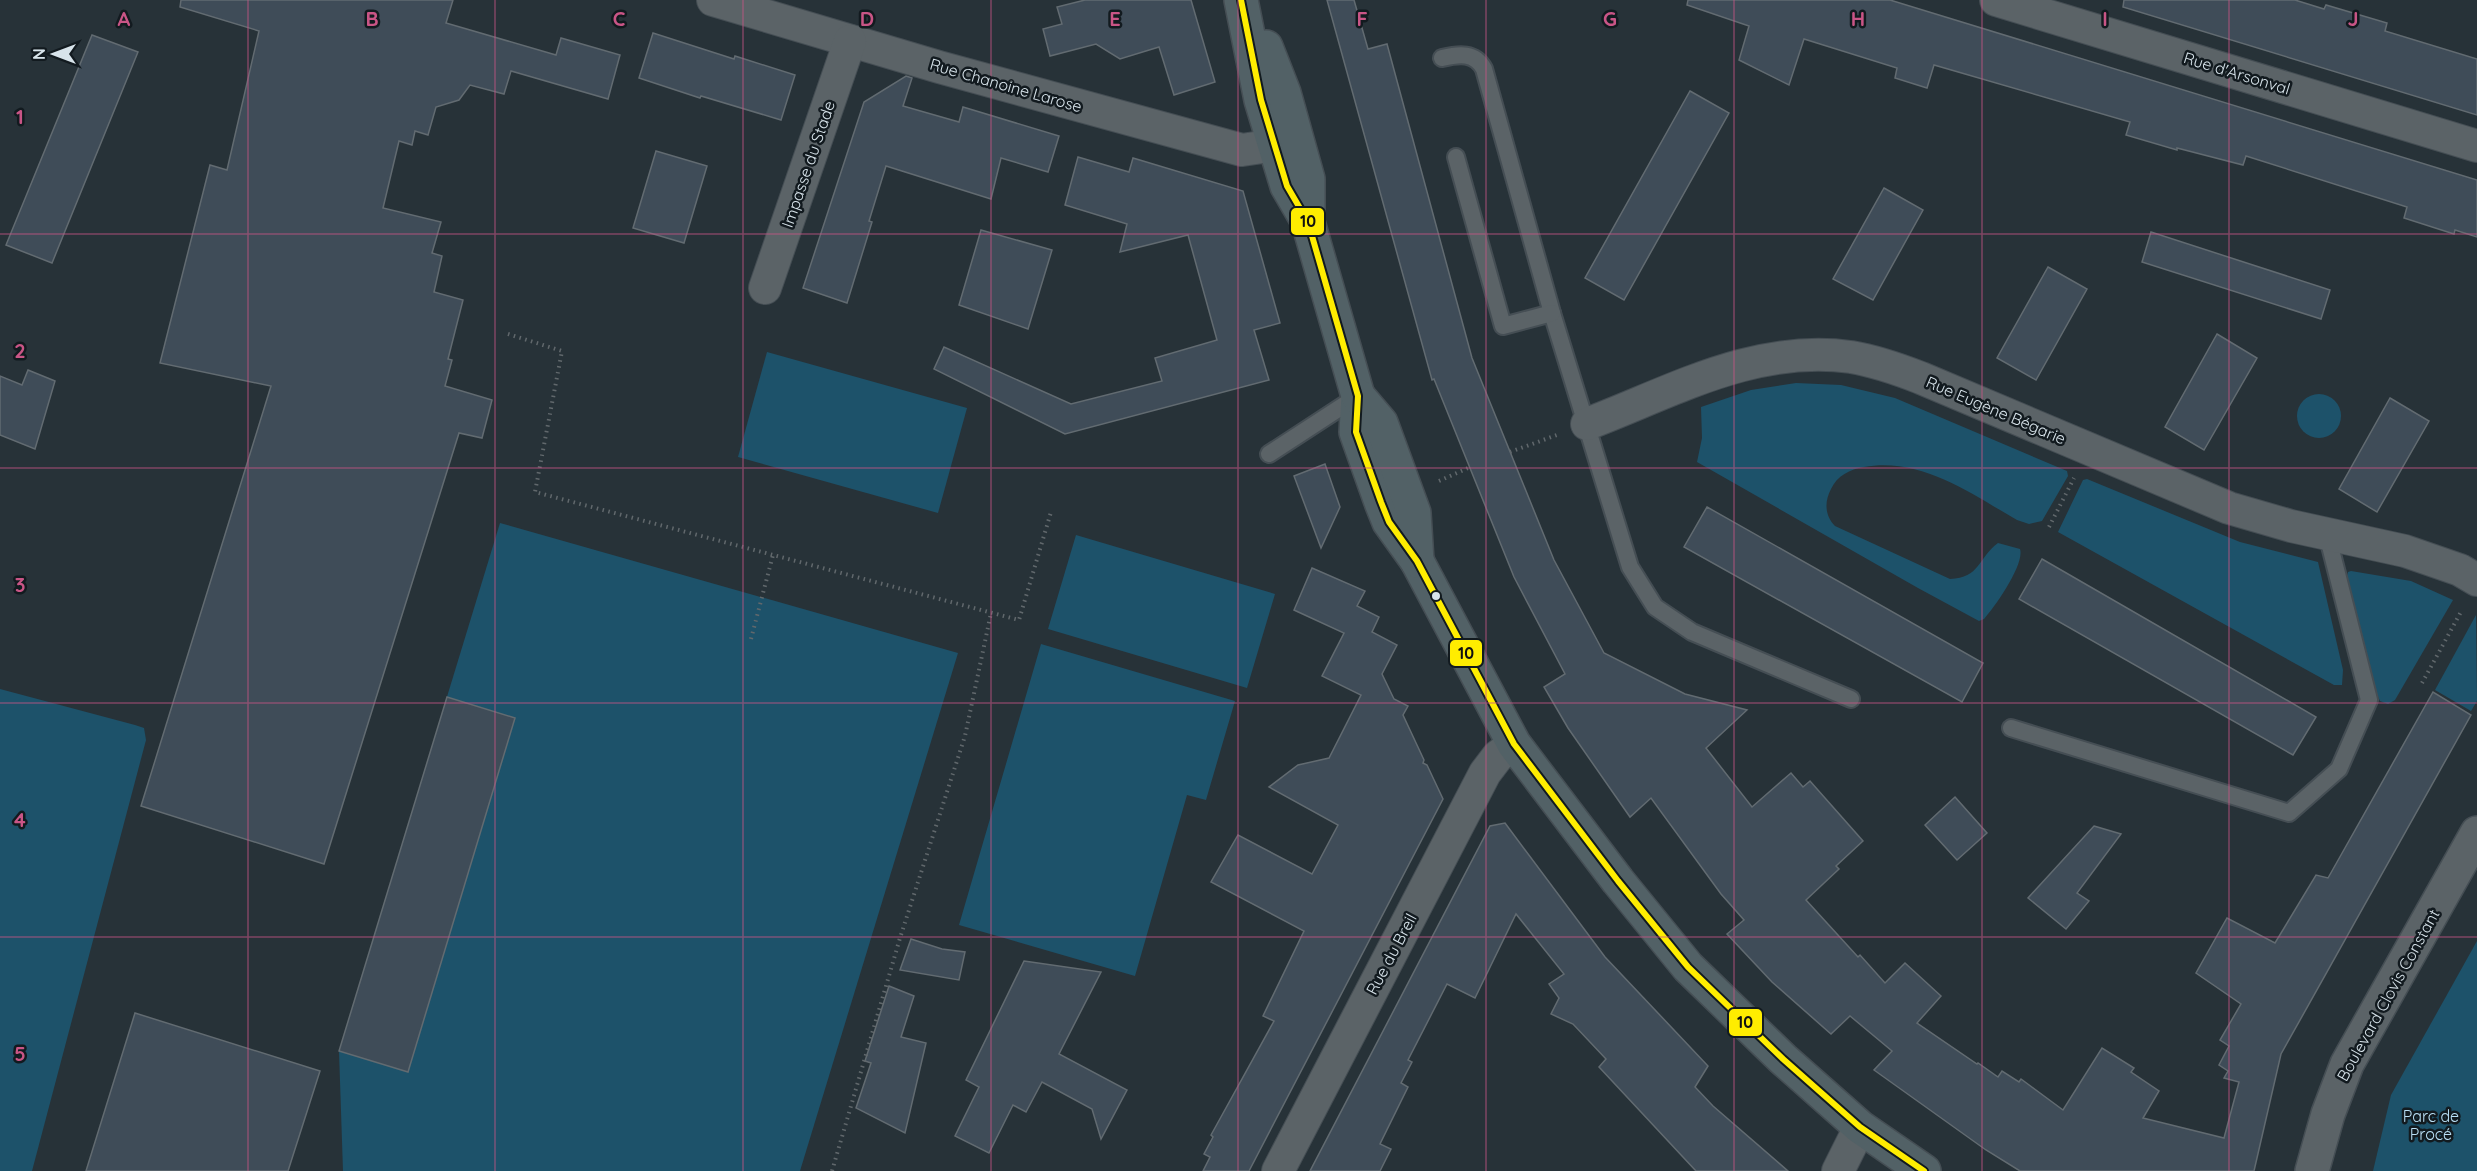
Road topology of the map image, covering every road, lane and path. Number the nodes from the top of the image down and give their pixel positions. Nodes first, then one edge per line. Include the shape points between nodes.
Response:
1 (713, 0) edge
2 (1241, 0) edge
3 (1248, 0) edge
4 (1996, 0) edge
5 (850, 40) junction
6 (1442, 58) dead end
7 (1287, 146) junction
8 (2477, 146) edge
9 (1456, 157) dead end
10 (765, 288) dead end
11 (1552, 313) junction
12 (508, 333) dead end
13 (1358, 396) junction
14 (1587, 424) junction
15 (1510, 452) dead end
16 (1269, 454) dead end
17 (2079, 470) dead end
18 (1051, 512) dead end
19 (2049, 527) dead end
20 (2327, 534) junction
21 (773, 555) junction
22 (2477, 580) edge
23 (2463, 608) dead end
24 (991, 613) junction
25 (751, 639) dead end
26 (2422, 683) dead end
27 (1851, 699) dead end
28 (2011, 728) dead end
29 (1514, 744) junction
30 (2477, 833) edge
31 (1860, 1127) junction
32 (2314, 1168) edge
33 (832, 1171) edge
34 (1278, 1171) edge
35 (1838, 1171) edge
36 (1924, 1171) edge

1 - 5 street, Rue Chanoine Larose
2 - 7 main road via 1261,100
3 - 7 main road via 1284,93
4 - 8 street, Rue d'Arsonval
5 - 7 street, Rue Chanoine Larose via 1242,150
5 - 10 street, Impasse du Stade
6 - 11 lane via 1474,57 1484,69
7 - 13 main road via 1287,186 1308,222
9 - 11 lane via 1503,326
11 - 14 lane
12 - 21 path via 562,351 535,492
13 - 16 lane
13 - 29 main road via 1356,432 1389,522 1417,561
14 - 15 path
14 - 20 street, Rue Eugène Bégarie via 1743,363 1804,356 1852,357 1921,378 2229,508
14 - 27 lane via 1630,567 1655,608 1692,632
17 - 19 path
18 - 24 path via 1019,620
20 - 22 street, Rue Eugène Bégarie via 2429,558
20 - 28 lane via 2369,700 2338,769 2289,813
21 - 24 path
21 - 25 path
23 - 26 path
24 - 33 path via 965,736 900,938
29 - 31 main road via 1688,967
29 - 34 street, Rue du Breil via 1497,756 1485,773
30 - 32 street, Boulevard Clovis Constant via 2347,1064
31 - 35 street
31 - 36 main road

